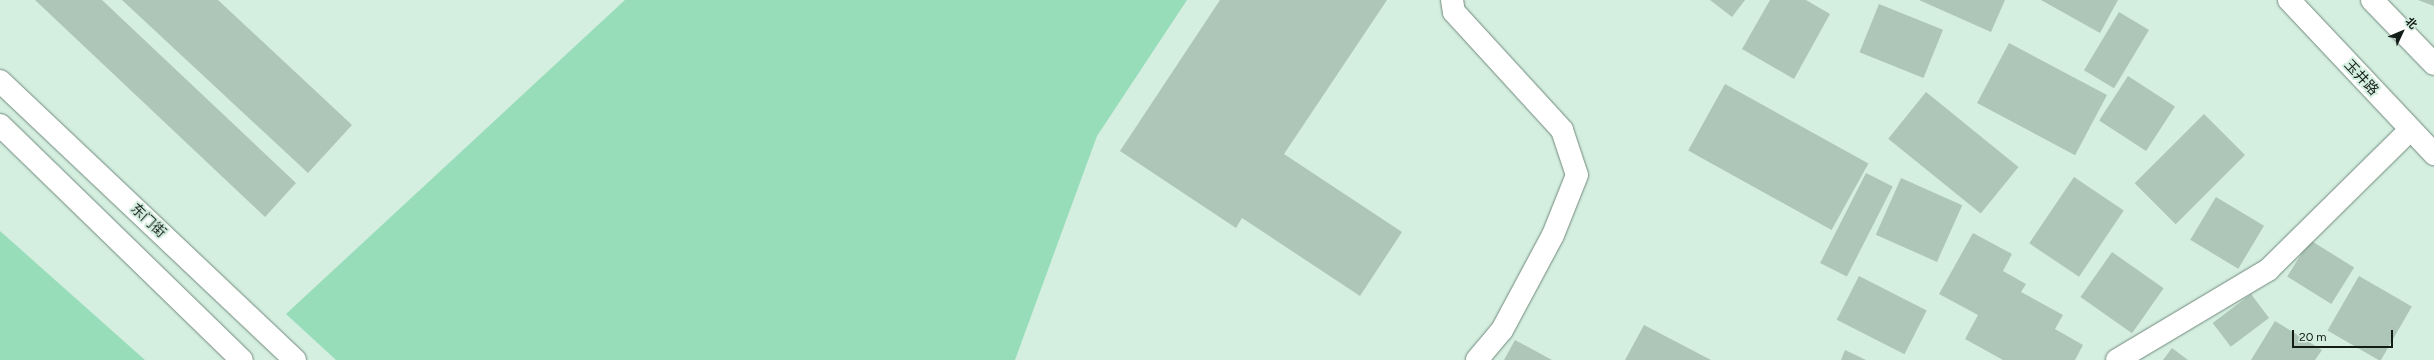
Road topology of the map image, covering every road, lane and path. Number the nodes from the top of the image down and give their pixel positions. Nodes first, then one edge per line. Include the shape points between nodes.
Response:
1 (1452, 0) edge
2 (2289, 0) edge
3 (2372, 0) edge
4 (2434, 64) edge
5 (0, 81) edge
6 (0, 125) edge
7 (2410, 130) junction
8 (2434, 154) edge
9 (242, 360) edge
10 (295, 360) edge
11 (1477, 360) edge
12 (2117, 360) edge

1 - 11 street via 1454,12 1562,130 1577,174 1553,235 1502,330
2 - 7 street, 玉井路
3 - 4 street
5 - 10 street, 东门街
6 - 9 street
7 - 8 street, 玉井路
7 - 12 street via 2268,270

